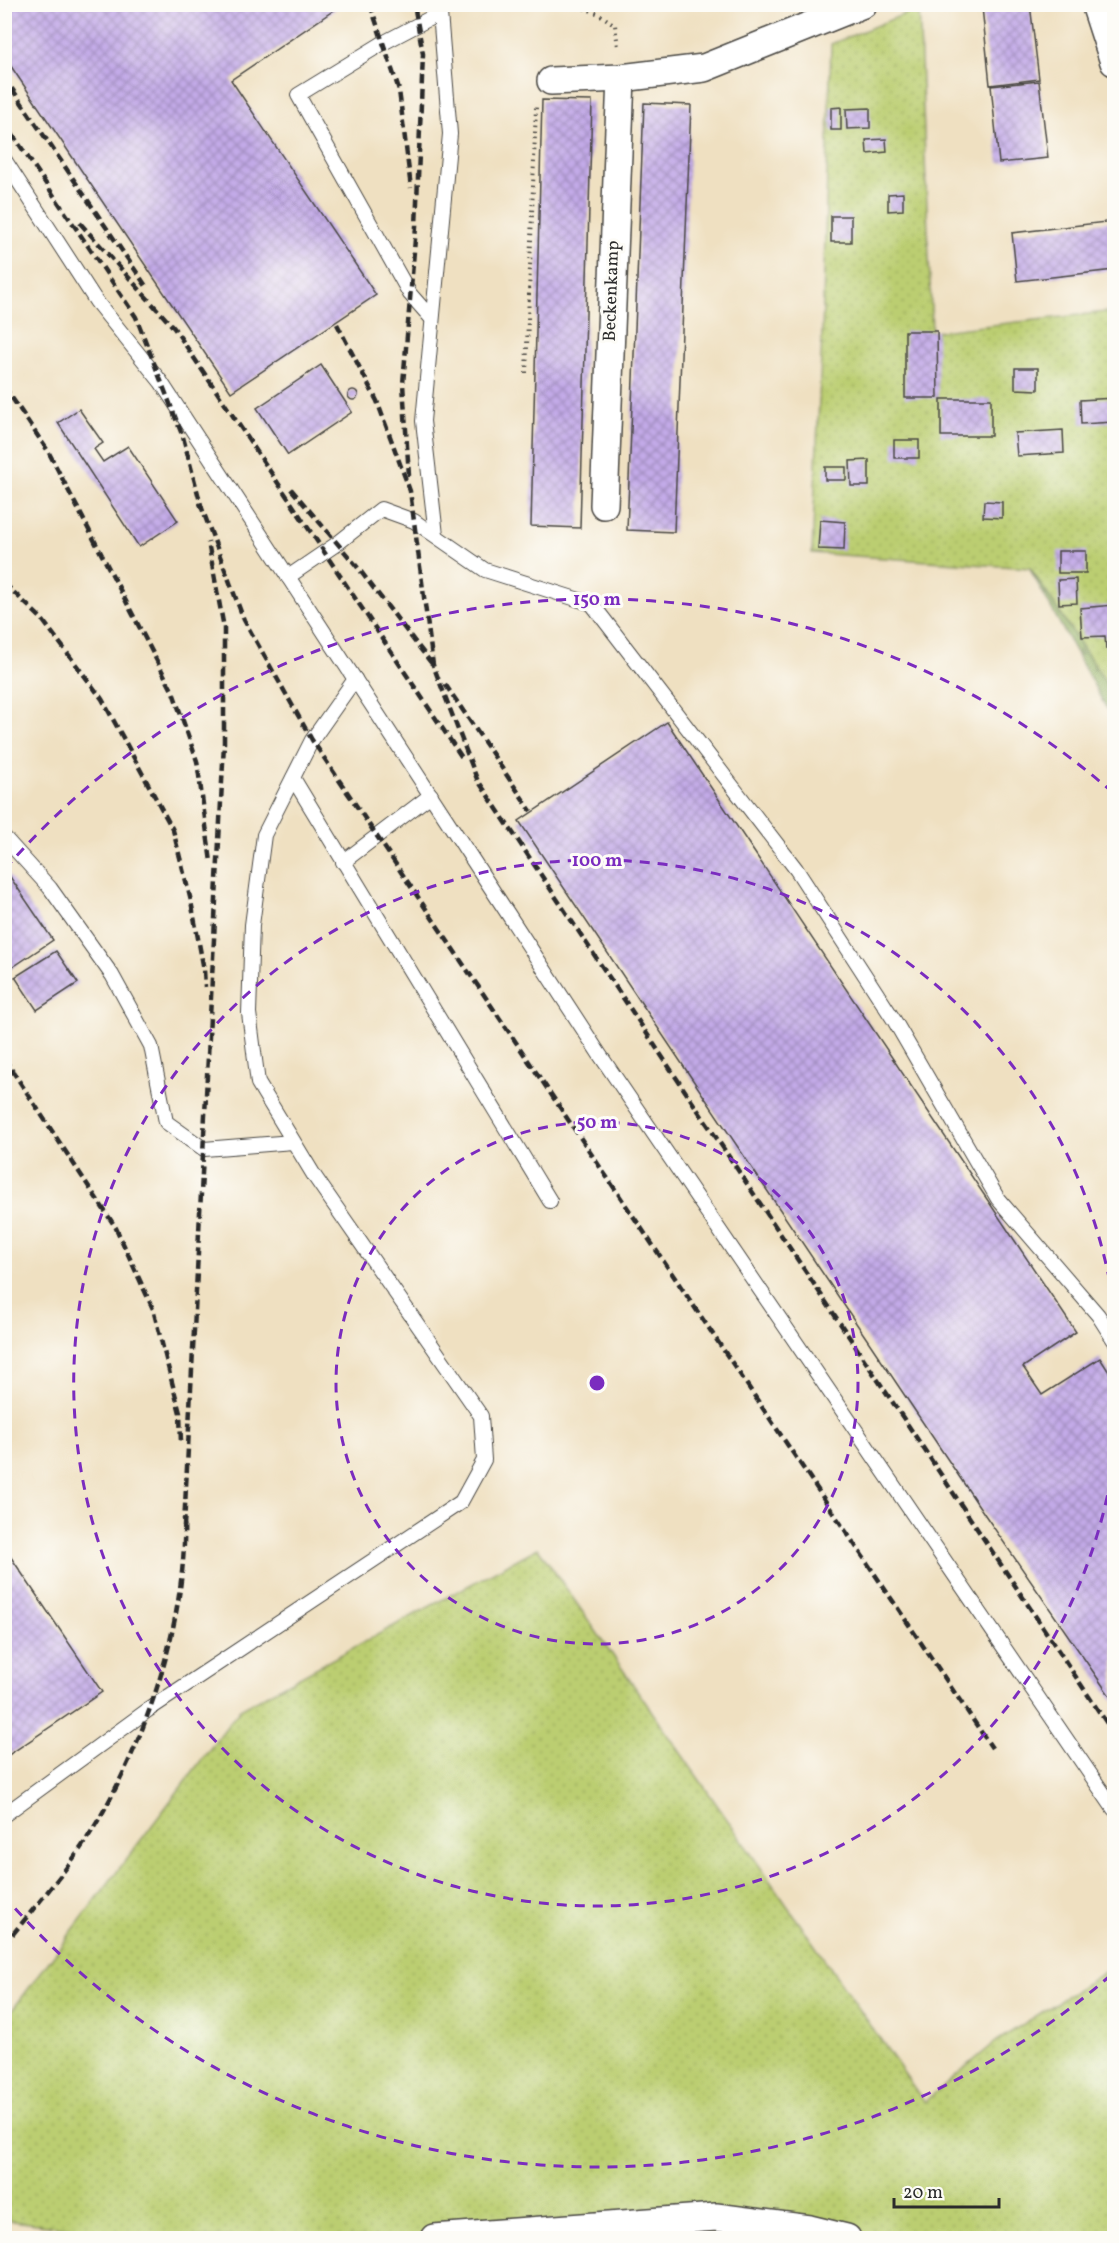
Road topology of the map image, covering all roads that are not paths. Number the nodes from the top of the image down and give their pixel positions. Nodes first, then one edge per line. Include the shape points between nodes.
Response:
1 (863, 4) edge
2 (1095, 4) edge
3 (439, 9) edge
4 (1114, 62) edge
5 (621, 78) junction
6 (551, 81) road end
7 (4, 159) edge
8 (432, 319) junction
9 (604, 505) dead end
10 (436, 535) junction
11 (288, 577) junction
12 (355, 679) junction
13 (293, 778) junction
14 (431, 795) junction
15 (4, 837) edge
16 (343, 862) junction
17 (293, 1142) junction
18 (550, 1201) dead end
19 (1114, 1340) edge
20 (1114, 1809) edge
21 (4, 1815) edge
22 (434, 2238) edge
23 (847, 2238) edge

1 - 5 street via 704,68
2 - 4 street
3 - 8 lane via 450,134
3 - 8 lane via 298,95 410,294
5 - 6 street
5 - 9 street, Beckenkamp
7 - 11 lane via 96,301 161,382
8 - 10 lane via 423,421
10 - 11 lane via 414,521 381,509
10 - 19 lane via 485,570 592,604 796,869 894,1020 998,1199 1098,1315
11 - 12 lane
12 - 13 lane via 312,740
12 - 14 lane
13 - 16 lane
13 - 17 lane via 264,835 252,925 249,1013 258,1083
14 - 16 lane
14 - 20 lane via 600,1055
15 - 17 lane via 50,888 112,975 151,1046 166,1122 204,1149
16 - 18 lane
17 - 21 lane via 481,1416 484,1460 461,1502 148,1710
22 - 23 street via 716,2217 810,2229

